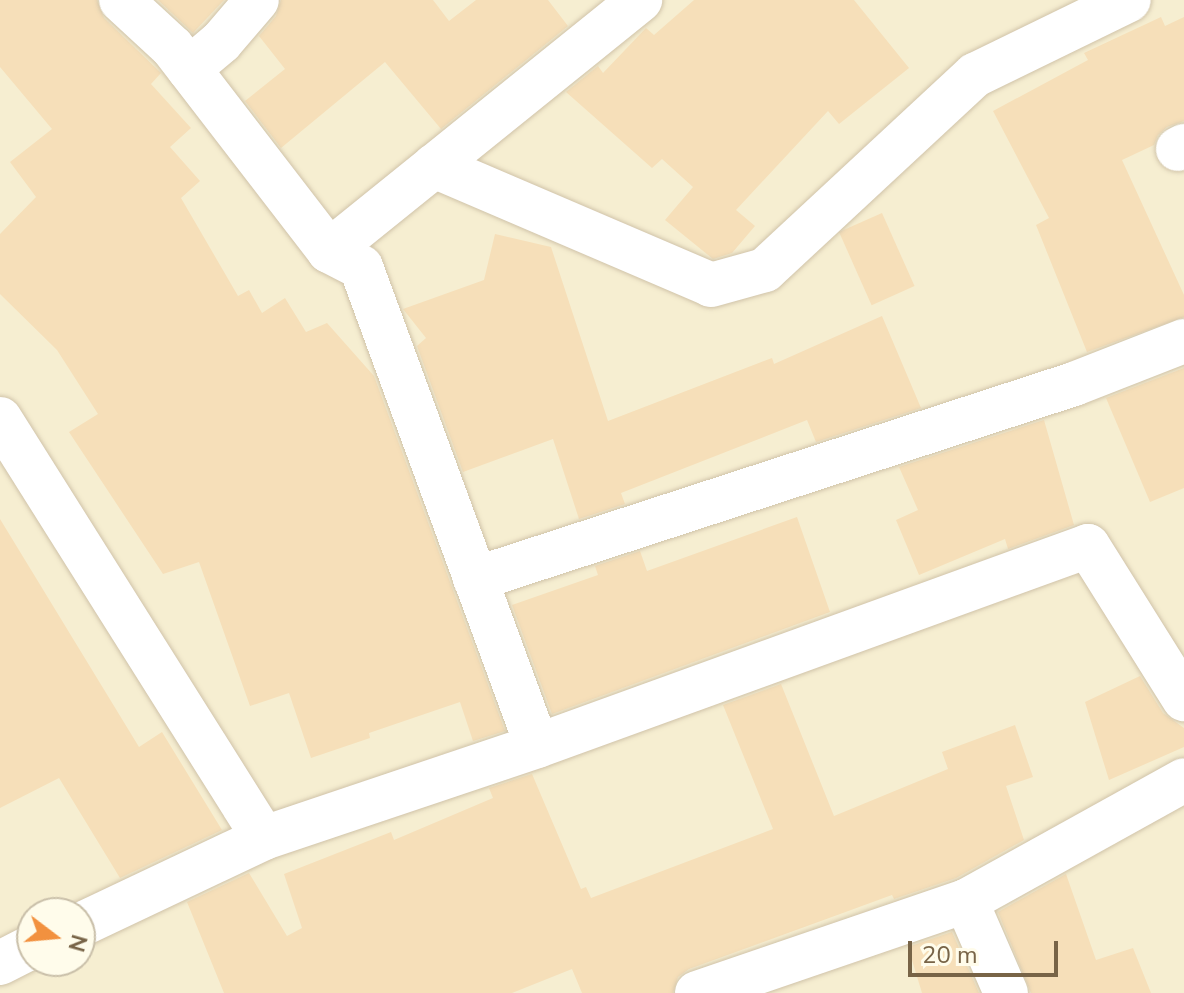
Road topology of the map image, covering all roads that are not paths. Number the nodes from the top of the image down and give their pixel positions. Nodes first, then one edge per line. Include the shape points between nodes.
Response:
1 (121, 0) edge
2 (257, 0) edge
3 (640, 0) edge
4 (1129, 0) edge
5 (189, 69) junction
6 (434, 166) junction
7 (329, 251) junction
8 (1184, 341) edge
9 (0, 419) edge
10 (475, 579) junction
11 (1184, 699) edge
12 (537, 746) junction
13 (1184, 780) edge
14 (264, 838) junction
15 (966, 901) junction
16 (96, 917) edge
17 (697, 993) edge
18 (1006, 993) edge

1 - 5 street
2 - 5 street
3 - 6 street
4 - 6 street via 975,75 765,270 711,285
5 - 7 street
6 - 7 street
7 - 10 street via 361,267
8 - 10 street via 1074,384
9 - 14 street
10 - 12 street
11 - 12 street via 1088,546
12 - 14 street
13 - 15 street
14 - 16 street
15 - 17 street
15 - 18 street

